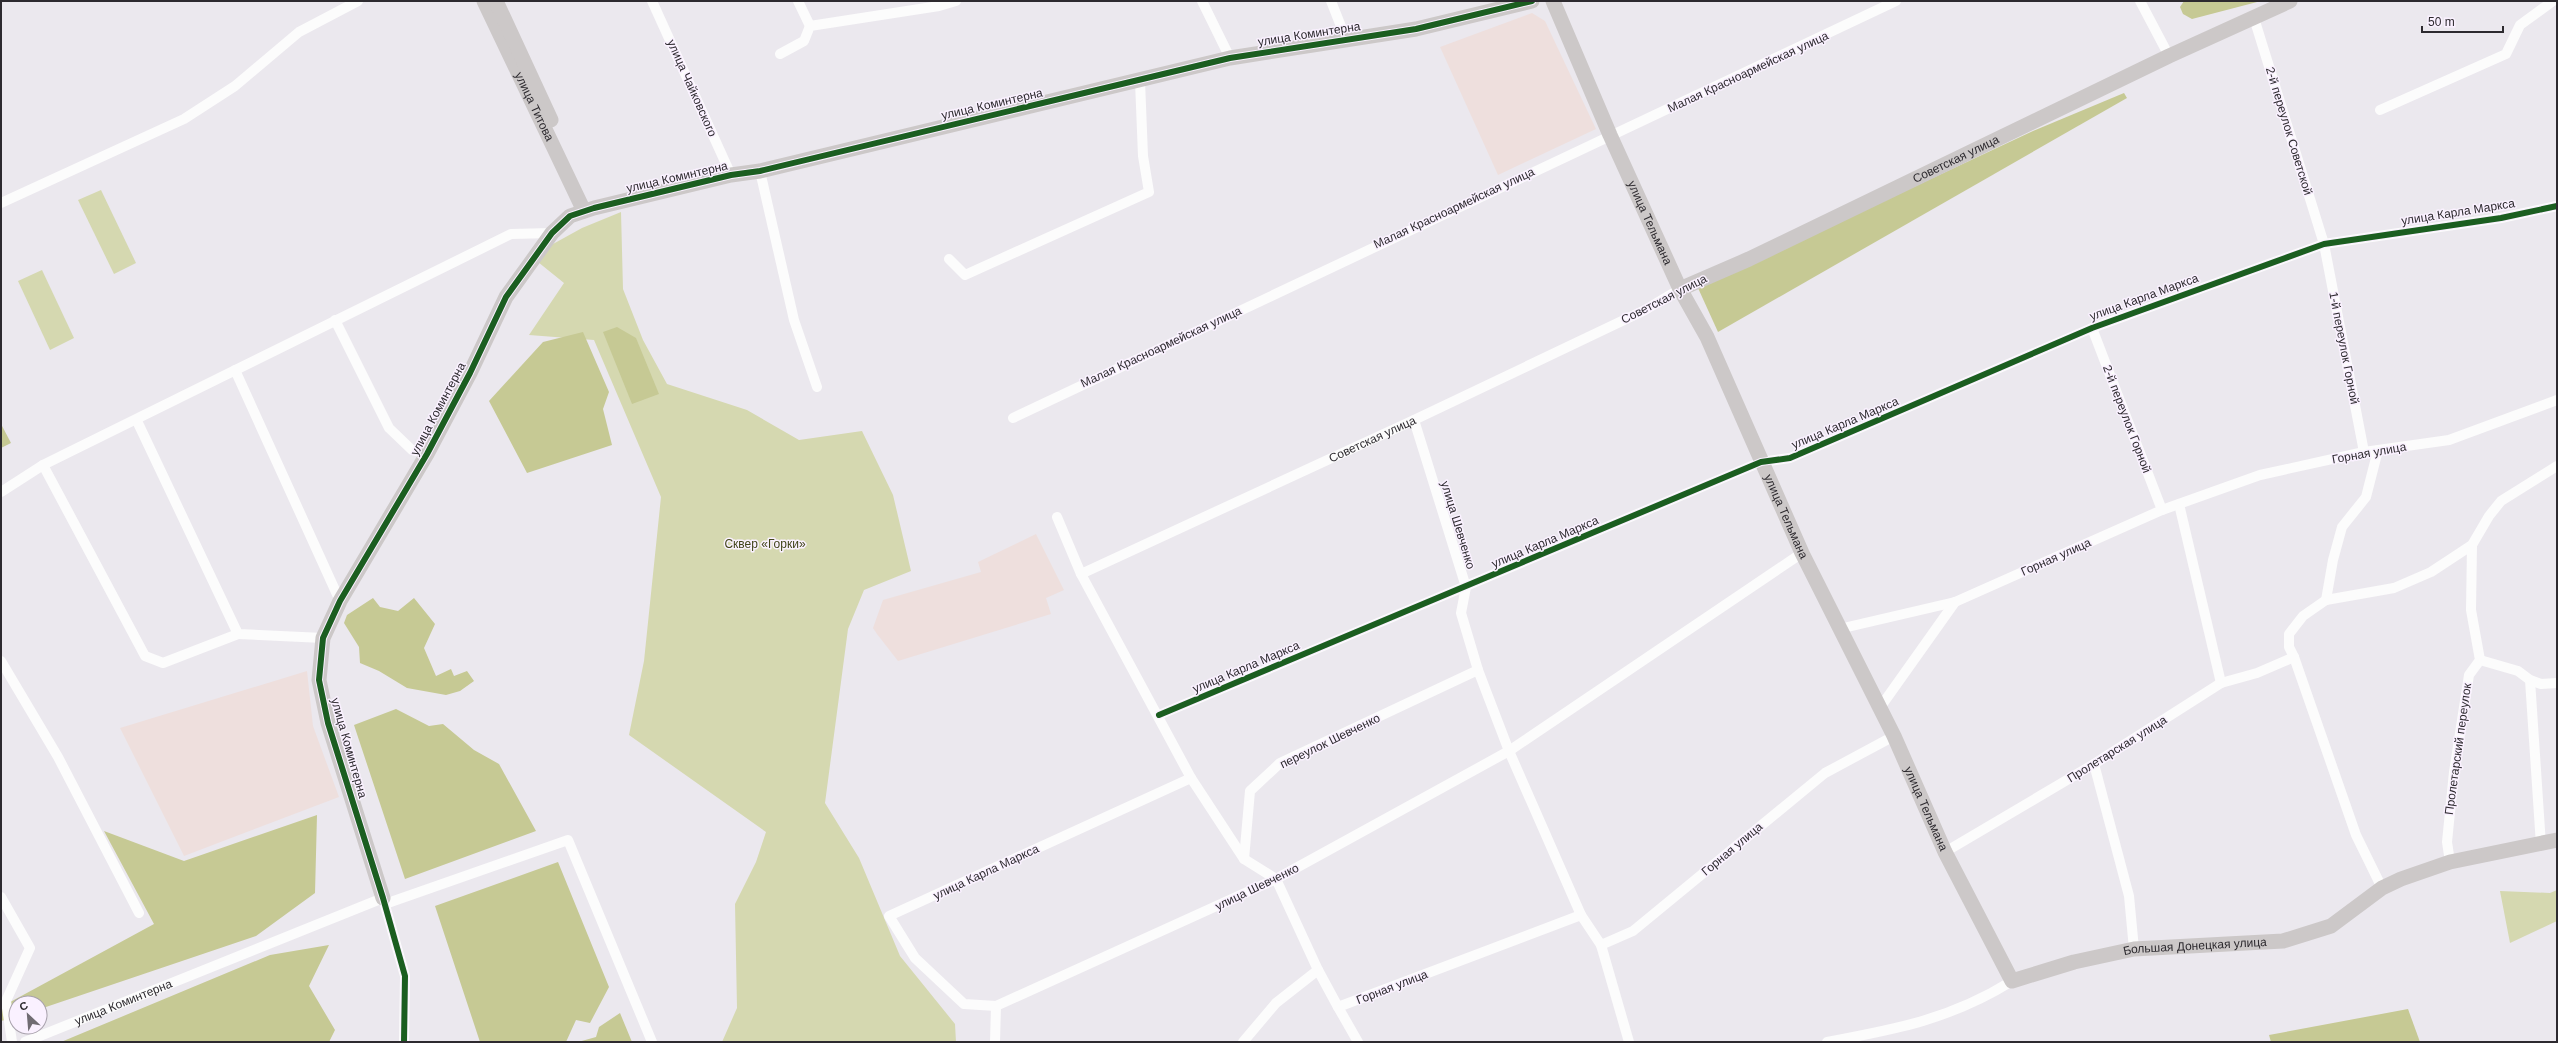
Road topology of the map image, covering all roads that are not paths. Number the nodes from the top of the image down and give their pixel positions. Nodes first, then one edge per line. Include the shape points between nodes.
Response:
1 (358, 1) edge
2 (484, 1) edge
3 (496, 1) edge
4 (652, 1) edge
5 (798, 1) edge
6 (956, 1) edge
7 (1202, 1) edge
8 (1331, 1) edge
9 (1532, 1) edge
10 (1553, 1) edge
11 (1896, 1) edge
12 (2140, 1) edge
13 (2290, 1) edge
14 (2553, 1) edge
15 (937, 4) edge
16 (2254, 18) junction
17 (810, 26) junction
18 (1346, 39) junction
19 (780, 54) dead end
20 (2169, 56) junction
21 (1230, 58) junction
22 (1140, 81) junction
23 (2380, 110) dead end
24 (1610, 135) junction
25 (760, 171) junction
26 (731, 175) junction
27 (1, 203) edge
28 (2557, 206) edge
29 (589, 210) junction
30 (552, 233) junction
31 (2324, 244) junction
32 (949, 259) dead end
33 (1680, 289) junction
34 (335, 320) junction
35 (2092, 328) junction
36 (235, 370) junction
37 (817, 388) dead end
38 (2557, 400) edge
39 (1013, 418) dead end
40 (1414, 420) junction
41 (137, 421) junction
42 (2378, 450) junction
43 (2364, 452) junction
44 (427, 454) junction
45 (1761, 462) junction
46 (43, 465) junction
47 (2557, 466) edge
48 (1, 492) edge
49 (2179, 504) junction
50 (2162, 510) junction
51 (1058, 517) dead end
52 (2472, 545) junction
53 (1802, 553) junction
54 (1081, 574) junction
55 (1466, 587) junction
56 (2326, 600) junction
57 (340, 601) junction
58 (1955, 602) junction
59 (1840, 629) junction
60 (238, 634) junction
61 (323, 638) junction
62 (2294, 657) junction
63 (2480, 660) junction
64 (1, 661) edge
65 (1478, 670) junction
66 (2530, 680) junction
67 (2221, 683) junction
68 (2557, 683) edge
69 (1879, 709) junction
70 (1158, 716) junction
71 (1894, 736) junction
72 (1509, 751) junction
73 (2094, 764) junction
74 (1191, 778) junction
75 (2557, 840) edge
76 (2541, 845) junction
77 (1945, 852) junction
78 (1244, 859) junction
79 (2450, 862) junction
80 (1276, 880) junction
81 (2382, 888) junction
82 (1, 897) edge
83 (384, 901) junction
84 (139, 914) dead end
85 (1581, 915) junction
86 (1601, 945) junction
87 (2134, 949) junction
88 (1318, 970) junction
89 (2012, 981) junction
90 (996, 1006) junction
91 (1338, 1007) junction
92 (12, 1042) edge
93 (25, 1042) edge
94 (404, 1042) edge
95 (652, 1042) edge
96 (995, 1042) edge
97 (1243, 1042) edge
98 (1358, 1042) edge
99 (1628, 1042) edge
100 (1827, 1042) edge

1 - 27 street via 299,32 235,86 184,119
2 - 29 street, улица Титова
3 - 29 street, улица Титова
4 - 26 street, улица Чайковского
5 - 17 street
6 - 15 street
7 - 21 street
8 - 18 street
9 - 18 street, улица Коминтерна via 1416,29
10 - 24 street, улица Тельмана
11 - 24 street, Малая Красноармейская улица via 1827,36
12 - 20 street
13 - 16 street, Советская улица
14 - 23 street via 2520,25 2506,54
15 - 17 street
16 - 20 street, Советская улица
16 - 31 street, 2-й переулок Советской
17 - 19 street via 804,41
18 - 21 street, улица Коминтерна
20 - 33 street, Советская улица via 1756,256
21 - 22 street, улица Коминтерна
22 - 25 street, улица Коминтерна
22 - 32 street via 1143,156 1149,192 965,275
24 - 33 street, улица Тельмана
24 - 39 street, Малая Красноармейская улица
25 - 26 street, улица Коминтерна
25 - 37 street via 794,320
26 - 29 street, улица Коминтерна
28 - 31 street, улица Карла Маркса via 2501,218
29 - 30 street, улица Коминтерна via 570,216
30 - 34 street via 511,234
30 - 44 street, улица Коминтерна via 506,297 470,373
31 - 35 street, улица Карла Маркса
31 - 43 street, 1-й переулок Горной
33 - 40 street, Советская улица via 1645,310
33 - 45 street, улица Тельмана via 1707,337
34 - 36 street
34 - 44 street via 389,428 412,450
35 - 45 street, улица Карла Маркса via 1790,458
35 - 50 street, 2-й переулок Горной
36 - 41 street
36 - 57 street
38 - 42 street, Горная улица via 2449,440
40 - 54 street, Советская улица
40 - 55 street, улица Шевченко
41 - 46 street
41 - 60 street
42 - 43 street, Горная улица
42 - 56 street via 2366,497 2342,527
43 - 49 street, Горная улица via 2260,475
44 - 57 street, улица Коминтерна
45 - 53 street, улица Тельмана
45 - 55 street, улица Карла Маркса
46 - 48 street
46 - 60 street via 145,656 163,663
47 - 52 street via 2501,501
49 - 50 street, Горная улица
49 - 67 street
50 - 58 street, Горная улица
51 - 54 street
52 - 56 street via 2431,572 2394,588
52 - 63 street via 2471,610
53 - 59 street, улица Тельмана
53 - 72 street, улица Шевченко
54 - 70 street
55 - 65 street, улица Шевченко via 1461,613
55 - 70 street, улица Карла Маркса
56 - 62 street via 2303,616 2289,634 2289,647
57 - 61 street, улица Коминтерна
58 - 59 street, Горная улица
58 - 69 street
59 - 69 street, улица Тельмана
60 - 61 street
61 - 83 street, улица Коминтерна via 319,680 328,723
62 - 67 street, Пролетарская улица via 2257,673
62 - 81 street via 2356,835
63 - 66 street via 2518,670
63 - 79 street, Пролетарский переулок via 2469,675 2454,772 2447,842
64 - 84 street via 58,757
65 - 72 street, улица Шевченко
65 - 78 street, переулок Шевченко via 1280,763 1250,791
66 - 68 street via 2541,684
66 - 76 street
67 - 73 street, Пролетарская улица
69 - 71 street, улица Тельмана
70 - 74 street
71 - 77 street, улица Тельмана
71 - 86 street, Горная улица via 1825,773 1633,931
72 - 80 street, улица Шевченко
72 - 85 street
73 - 77 street, Пролетарская улица
73 - 87 street via 2129,896
74 - 78 street
74 - 90 street, улица Карла Маркса via 889,916 915,958 964,1004
75 - 76 street, Большая Донецкая улица
76 - 79 street, Большая Донецкая улица
77 - 89 street, улица Тельмана
78 - 80 street
79 - 81 street, Большая Донецкая улица
80 - 88 street
80 - 90 street, улица Шевченко
81 - 87 street, Большая Донецкая улица via 2331,926 2283,941
82 - 92 street via 30,948 6,1000
83 - 93 street, улица Коминтерна
83 - 94 street via 405,976
83 - 95 street via 568,840
85 - 86 street
85 - 91 street, Горная улица
86 - 99 street
87 - 89 street, Большая Донецкая улица via 2074,962
88 - 91 street
88 - 97 street via 1276,1003
89 - 100 street, Большая Донецкая улица via 1988,997 1944,1016 1901,1028
90 - 96 street
91 - 98 street

